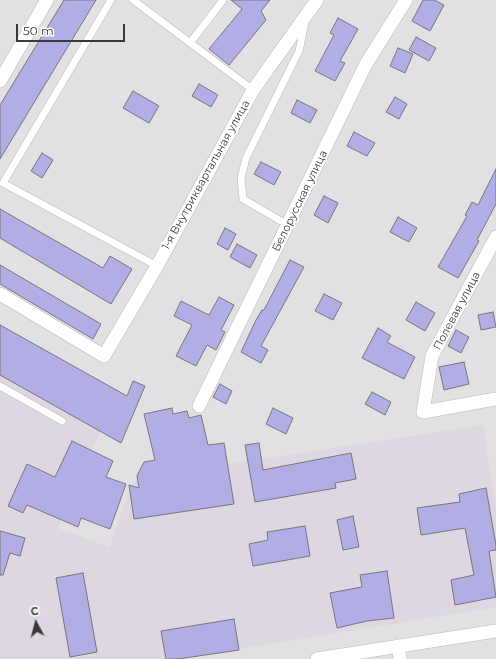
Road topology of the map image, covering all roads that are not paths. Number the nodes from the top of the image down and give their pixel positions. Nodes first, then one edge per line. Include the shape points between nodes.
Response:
1 (47, 0) edge
2 (111, 0) edge
3 (133, 0) edge
4 (223, 0) edge
5 (317, 0) edge
6 (406, 0) edge
7 (307, 14) junction
8 (190, 42) junction
9 (0, 81) edge
10 (253, 90) junction
11 (288, 225) junction
12 (496, 237) edge
13 (157, 266) junction
14 (0, 294) edge
15 (0, 386) edge
16 (496, 399) edge
17 (199, 406) dead end
18 (62, 420) dead end
19 (496, 631) edge
20 (398, 646) junction
21 (317, 659) edge
22 (400, 659) edge

1 - 9 street
2 - 13 lane via 3,184
3 - 8 lane
4 - 8 lane
5 - 7 street, 1-я Внутриквартальная улица
6 - 11 street, Белорусская улица via 366,64
7 - 10 street, 1-я Внутриквартальная улица
7 - 11 lane via 299,51 246,158 241,178 243,199
8 - 10 lane
10 - 13 street, 1-я Внутриквартальная улица
11 - 17 street, Белорусская улица
12 - 16 street, Полевая улица via 432,356 423,412
13 - 14 street, 1-я Внутриквартальная улица via 104,356
15 - 18 lane
19 - 20 street
20 - 21 street
20 - 22 street

